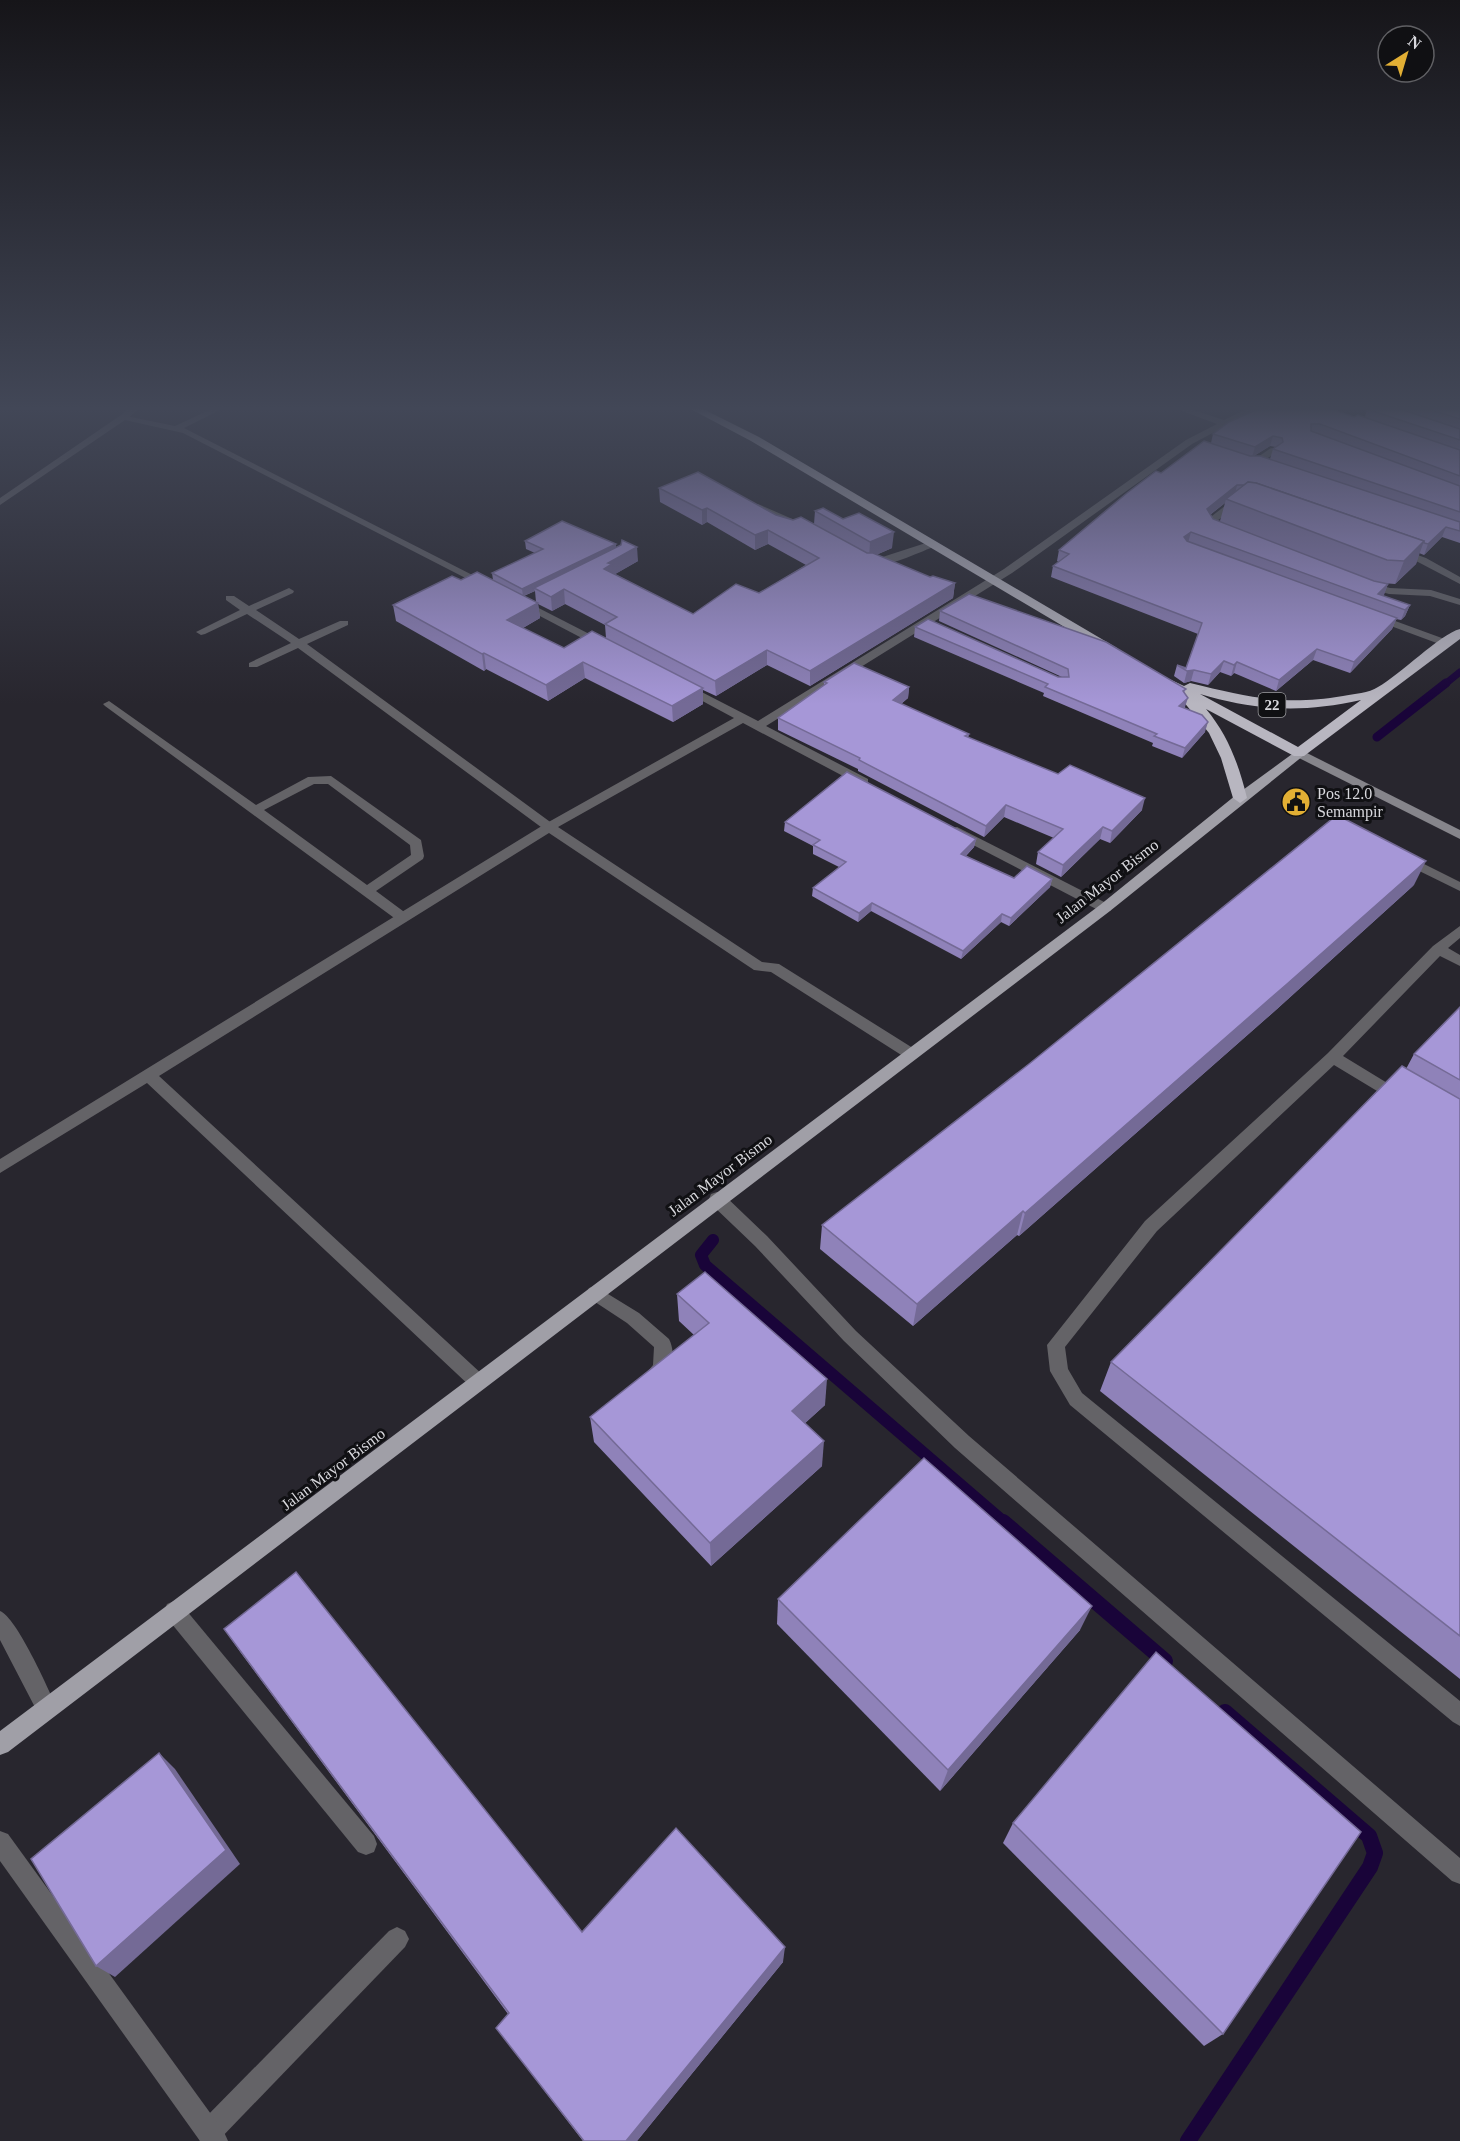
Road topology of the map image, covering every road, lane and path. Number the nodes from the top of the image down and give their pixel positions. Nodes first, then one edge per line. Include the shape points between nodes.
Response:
1 (331, 505) edge
2 (752, 505) edge
3 (866, 505) edge
4 (1105, 505) edge
5 (1231, 505) edge
6 (805, 528) edge
7 (1236, 534) edge
8 (932, 544) junction
9 (1392, 549) edge
10 (856, 557) edge
11 (1442, 571) junction
12 (993, 579) junction
13 (1354, 580) edge
14 (1460, 582) edge
15 (289, 591) dead end
16 (1419, 591) junction
17 (230, 598) dead end
18 (1460, 602) edge
19 (249, 610) junction
20 (1368, 615) edge
21 (344, 623) dead end
22 (201, 632) dead end
23 (1460, 633) edge
24 (299, 644) junction
25 (1446, 644) junction
26 (607, 647) edge
27 (1123, 656) edge
28 (253, 664) dead end
29 (1158, 676) junction
30 (670, 680) edge
31 (1383, 691) junction
32 (109, 704) dead end
33 (744, 718) junction
34 (758, 726) junction
35 (1299, 753) junction
36 (873, 787) edge
37 (1240, 798) junction
38 (255, 810) junction
39 (947, 825) edge
40 (549, 827) junction
41 (1460, 835) edge
42 (1386, 849) edge
43 (1460, 886) edge
44 (367, 891) junction
45 (1105, 908) junction
46 (402, 917) junction
47 (1460, 931) edge
48 (1438, 949) junction
49 (1460, 961) edge
50 (911, 1054) junction
51 (1333, 1057) junction
52 (148, 1075) junction
53 (1411, 1104) edge
54 (0, 1167) edge
55 (717, 1199) junction
56 (595, 1293) junction
57 (478, 1382) junction
58 (638, 1388) edge
59 (174, 1611) junction
60 (0, 1621) edge
61 (46, 1708) junction
62 (1460, 1716) edge
63 (0, 1744) edge
64 (0, 1842) edge
65 (366, 1844) edge
66 (1460, 1873) edge
67 (397, 1939) dead end
68 (212, 2137) edge

1 - 26 street
2 - 6 street
3 - 8 highway
4 - 12 street
5 - 7 street via 1210,521
8 - 10 street via 875,564
8 - 12 highway
9 - 11 street
11 - 14 street
11 - 16 street
12 - 27 highway
12 - 34 street via 930,623
13 - 16 street via 1382,590
15 - 19 street
16 - 18 street
17 - 19 street
19 - 22 street
19 - 24 street
20 - 25 street
21 - 24 street
23 - 25 highway, Jalan Mayor Bismo / 22
24 - 28 street
24 - 40 street
25 - 31 highway, Jalan Mayor Bismo / 22
29 - 31 highway, 22 via 1254,704 1283,706 1347,700
29 - 35 highway, 22
29 - 37 highway via 1196,706 1214,728 1231,765
30 - 33 street
31 - 35 highway, Jalan Mayor Bismo / 22
32 - 38 street
33 - 34 street
33 - 40 street
34 - 36 street
35 - 37 main road, Jalan Mayor Bismo
35 - 41 main road
37 - 45 main road, Jalan Mayor Bismo
38 - 44 street
38 - 44 street via 312,780 331,780 416,843 418,856
39 - 45 street
40 - 46 street
40 - 50 street via 759,967 774,967
42 - 43 street
44 - 46 street
45 - 50 main road, Jalan Mayor Bismo
46 - 52 street
47 - 48 street
48 - 49 street
48 - 51 street
50 - 55 main road, Jalan Mayor Bismo
51 - 53 street
51 - 62 street via 1151,1226 1056,1345 1059,1371 1076,1399
52 - 54 street
52 - 57 street
55 - 56 main road, Jalan Mayor Bismo
55 - 66 street via 850,1336 962,1442
56 - 57 main road, Jalan Mayor Bismo
56 - 58 street via 663,1344 662,1369
57 - 59 main road, Jalan Mayor Bismo
59 - 61 main road, Jalan Mayor Bismo
59 - 65 street
60 - 61 street
61 - 63 main road, Jalan Mayor Bismo
64 - 68 street
67 - 68 street

